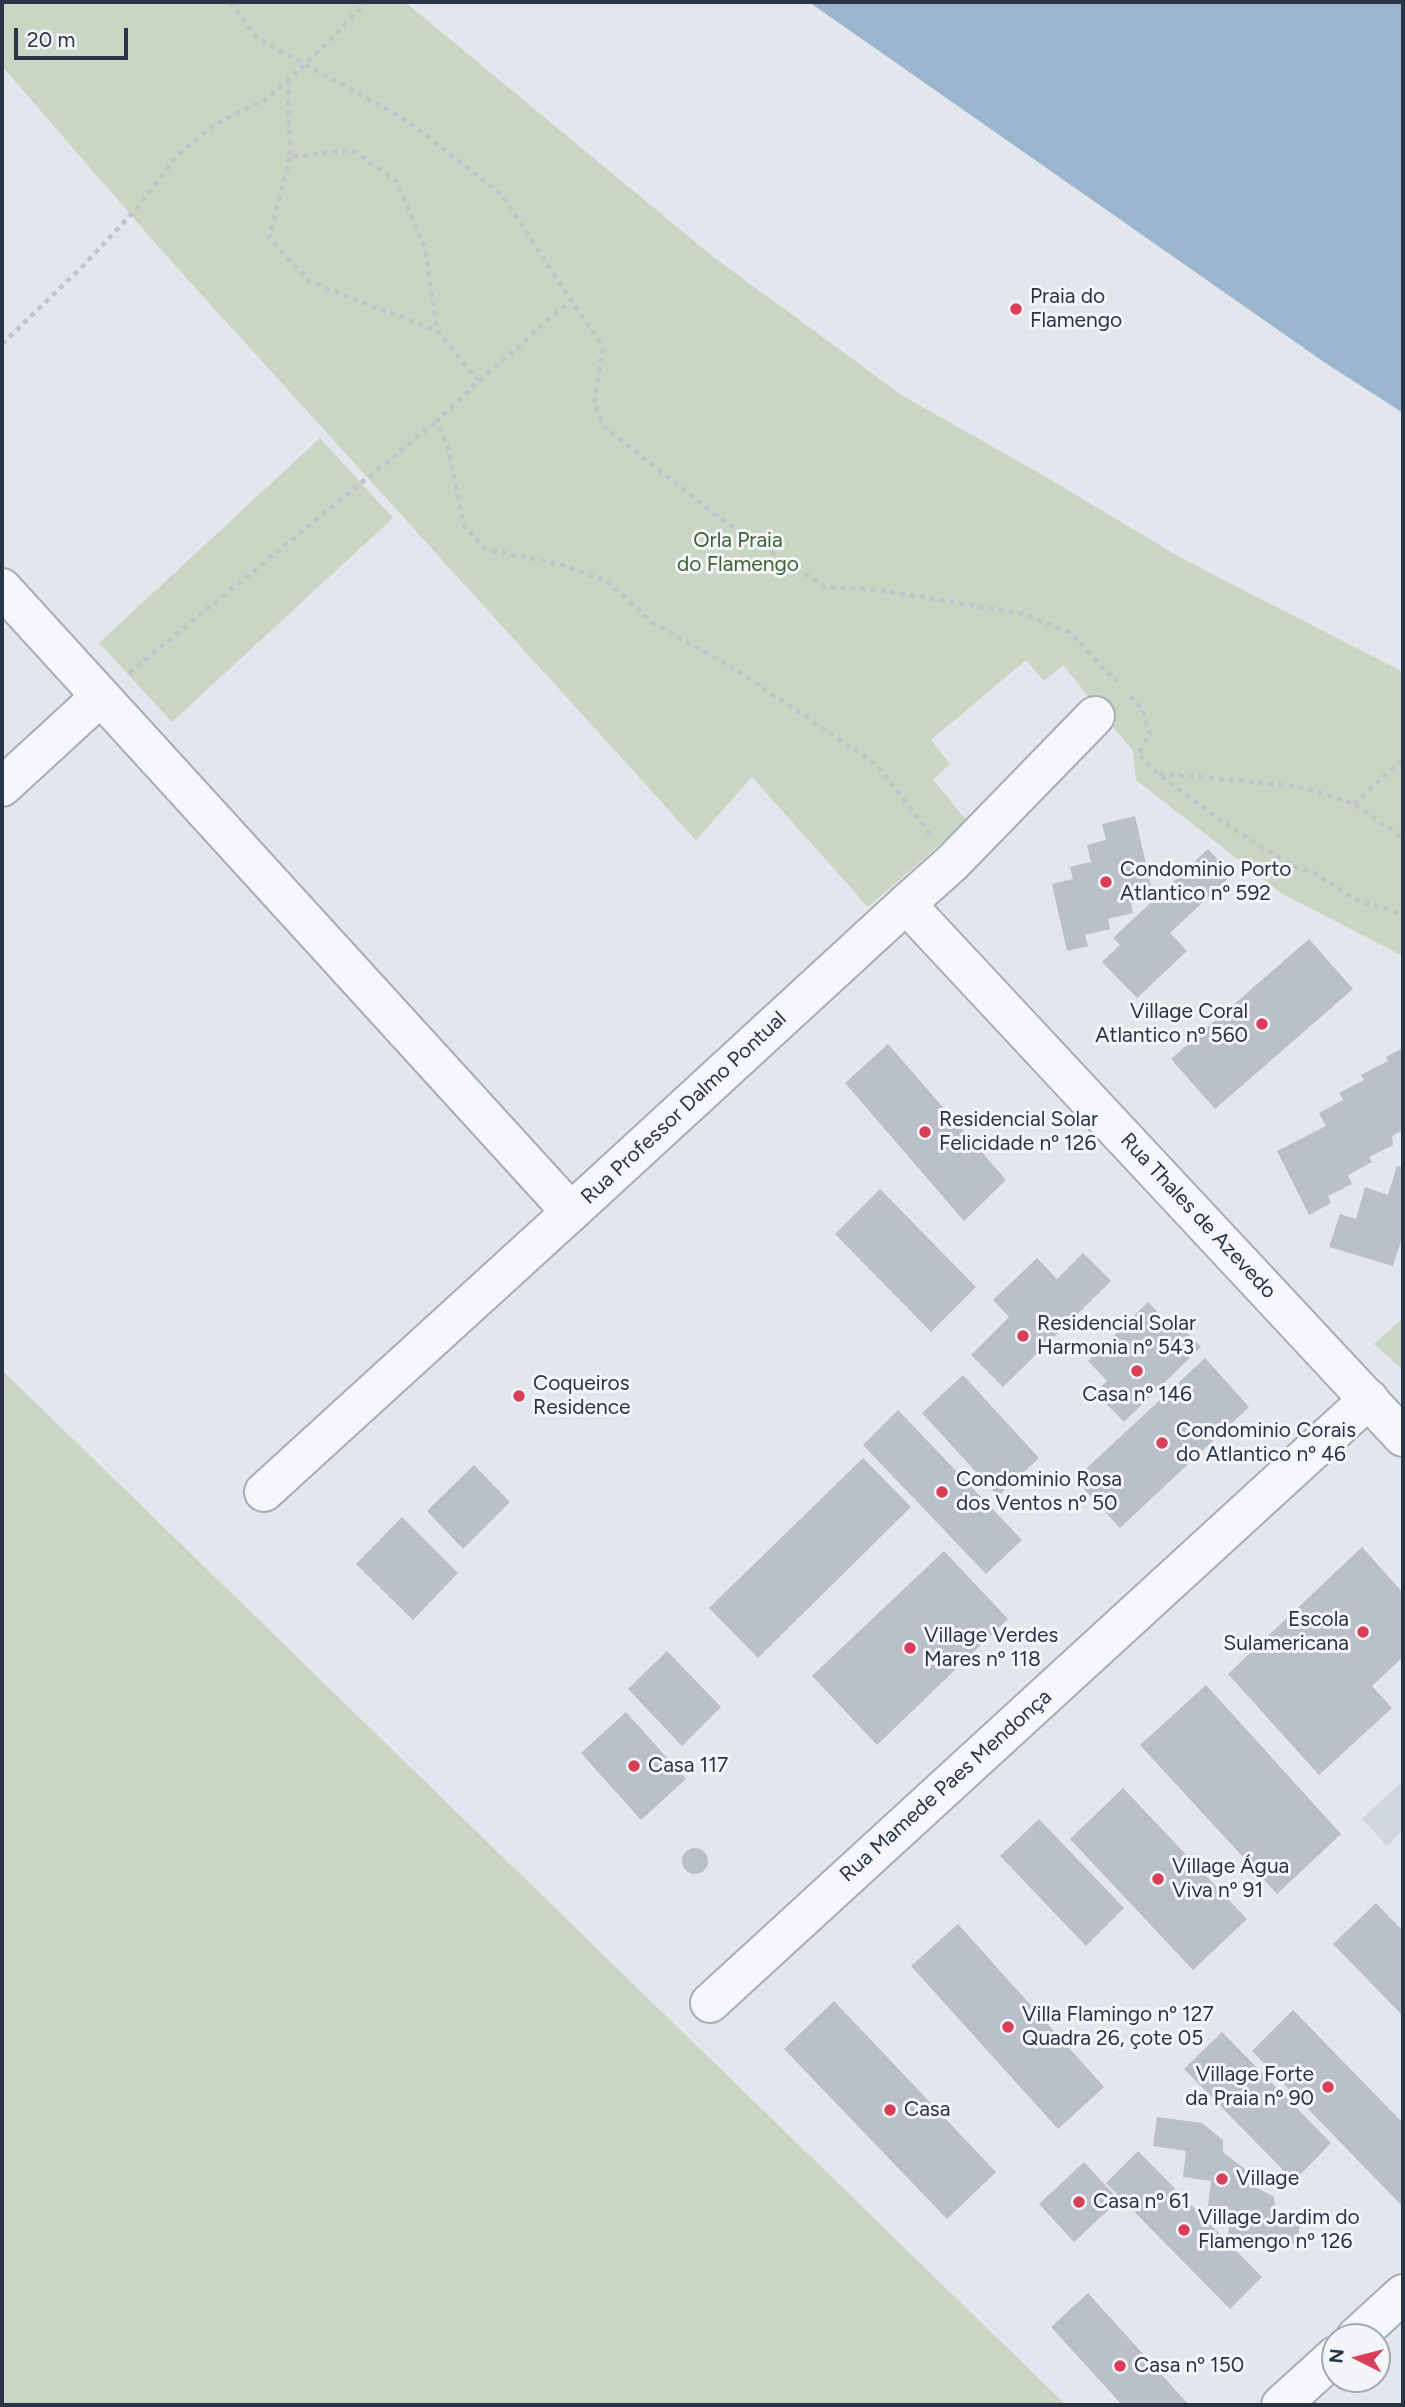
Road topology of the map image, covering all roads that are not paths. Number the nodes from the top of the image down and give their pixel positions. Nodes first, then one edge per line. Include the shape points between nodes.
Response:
1 (2, 588) edge
2 (100, 697) junction
3 (1095, 716) dead end
4 (2, 787) edge
5 (906, 904) junction
6 (571, 1212) junction
7 (1369, 1399) junction
8 (1403, 1437) edge
9 (264, 1492) dead end
10 (710, 2003) dead end
11 (1403, 2294) edge
12 (1371, 2323) edge
13 (1321, 2369) edge
14 (1281, 2405) edge

1 - 2 street
2 - 4 street
2 - 6 street
3 - 5 street, Rua Professor Dalmo Pontual
5 - 6 street, Rua Professor Dalmo Pontual
5 - 7 street, Rua Thales de Azevedo
6 - 9 street, Rua Professor Dalmo Pontual
7 - 8 street, Rua Thales de Azevedo
7 - 10 street, Rua Mamede Paes Mendonça
11 - 12 street
13 - 14 street

